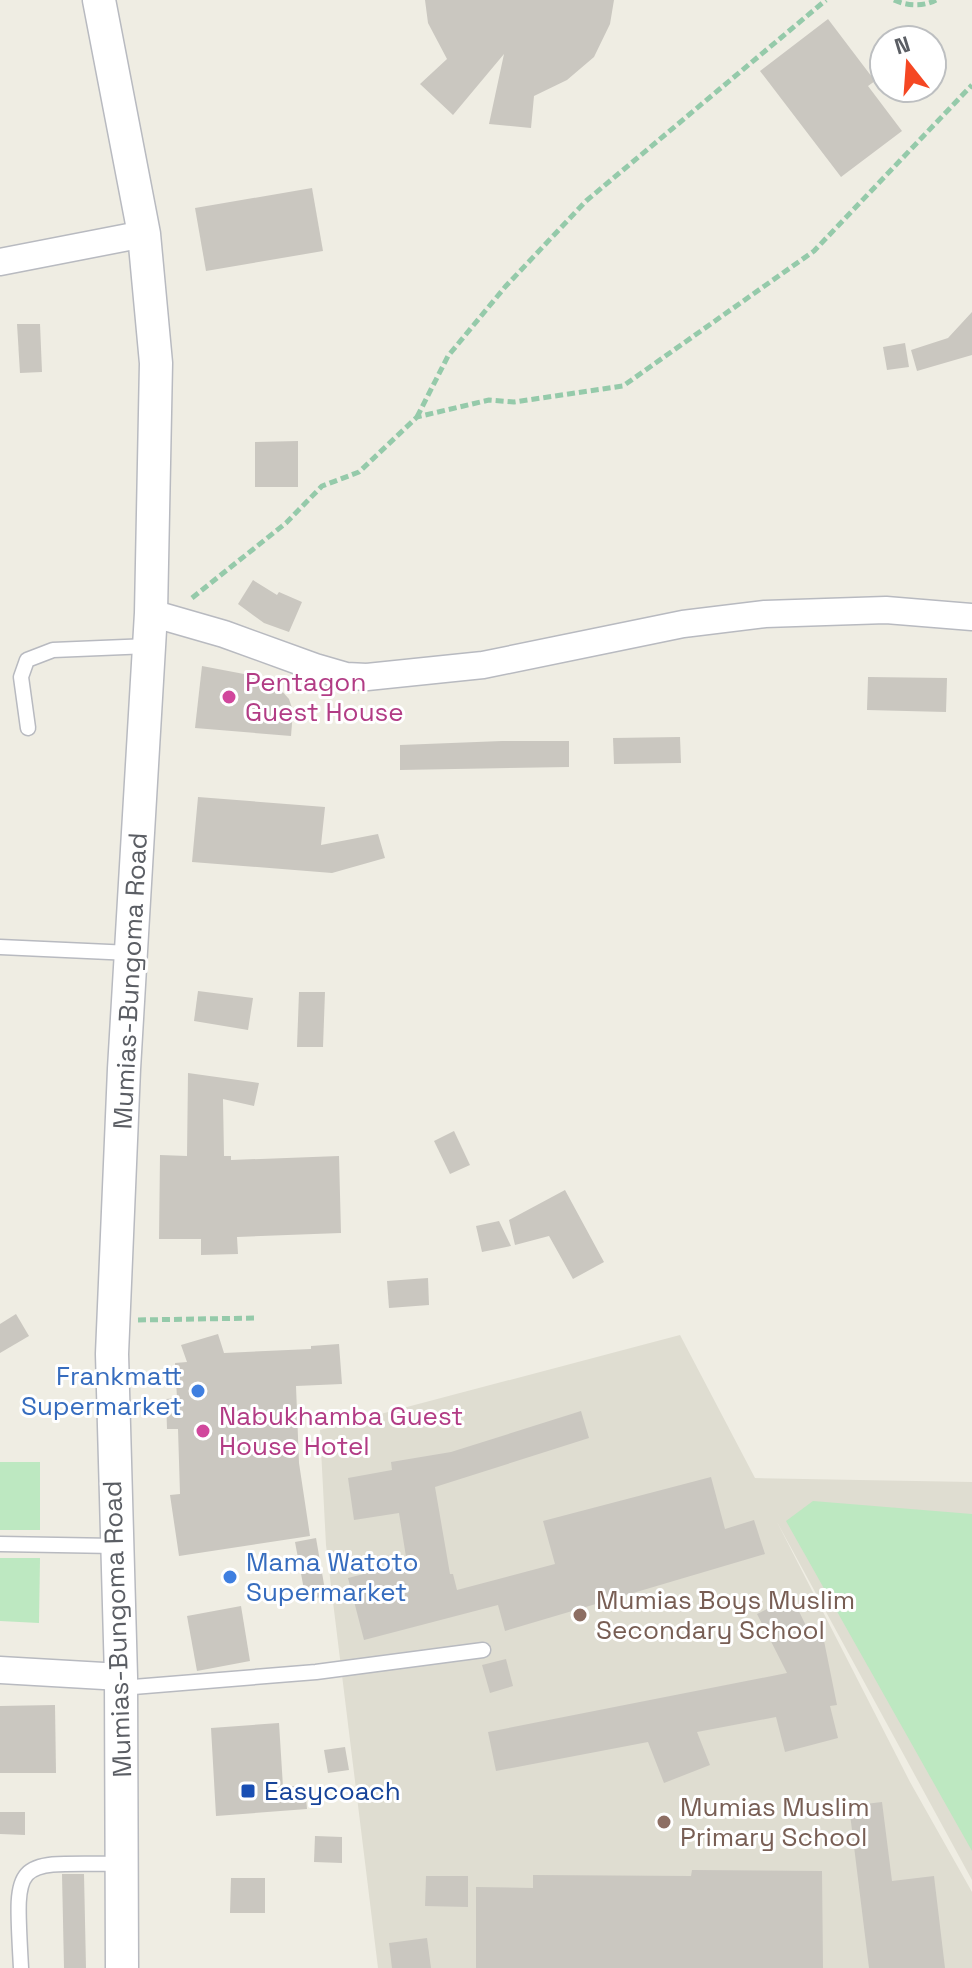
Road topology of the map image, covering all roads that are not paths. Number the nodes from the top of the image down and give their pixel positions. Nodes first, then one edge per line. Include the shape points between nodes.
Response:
1 (99, 0) edge
2 (144, 234) junction
3 (0, 262) edge
4 (972, 617) edge
5 (156, 626) junction
6 (28, 728) dead end
7 (0, 947) edge
8 (131, 953) junction
9 (0, 1544) edge
10 (115, 1546) junction
11 (483, 1650) dead end
12 (0, 1670) edge
13 (121, 1682) junction
14 (123, 1864) junction
15 (21, 1968) edge
16 (122, 1968) edge

1 - 2 street, Mumias-Bungoma Road
2 - 3 street
2 - 5 street, Mumias-Bungoma Road via 156,363
4 - 5 street via 886,610 765,614 683,624 483,665 377,677 346,676 224,634
5 - 6 lane via 27,660 21,677
5 - 8 street, Mumias-Bungoma Road
7 - 8 lane
8 - 10 street, Mumias-Bungoma Road via 113,1320
9 - 10 lane
10 - 13 street, Mumias-Bungoma Road
11 - 13 lane via 361,1668
12 - 13 street
13 - 14 street, Mumias-Bungoma Road
14 - 15 lane via 50,1863 26,1872 17,1898
14 - 16 street, Mumias-Bungoma Road

